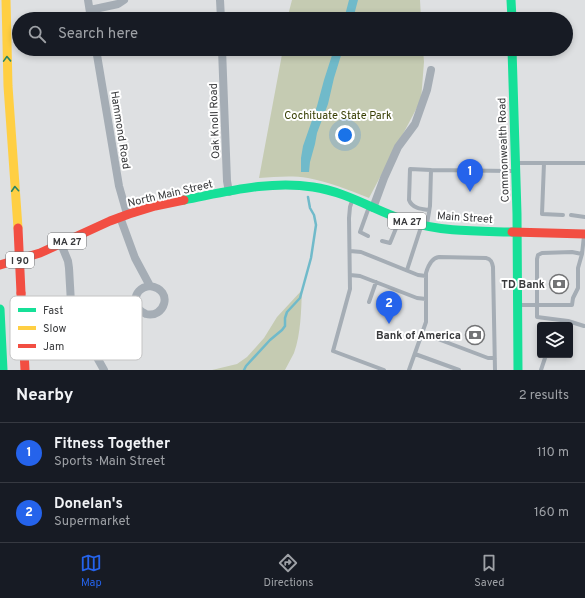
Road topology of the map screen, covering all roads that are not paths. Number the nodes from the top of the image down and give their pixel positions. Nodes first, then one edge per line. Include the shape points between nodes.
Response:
1 (6, 0) edge
2 (88, 0) edge
3 (124, 0) edge
4 (220, 0) edge
5 (511, 0) edge
6 (90, 10) joint
7 (221, 12) edge
8 (512, 12) edge
9 (97, 56) edge
10 (222, 56) edge
11 (512, 56) edge
12 (431, 70) dead end
13 (544, 163) junction
14 (585, 163) edge
15 (516, 167) junction
16 (431, 170) junction
17 (302, 186) joint
18 (229, 192) junction
19 (353, 199) junction
20 (371, 207) junction
21 (430, 210) junction
22 (563, 215) dead end
23 (571, 215) dead end
24 (124, 216) junction
25 (585, 217) edge
26 (400, 218) junction
27 (424, 226) junction
28 (517, 232) junction
29 (584, 234) edge
30 (368, 236) dead end
31 (382, 241) dead end
32 (61, 244) junction
33 (350, 251) junction
34 (582, 254) junction
35 (2, 264) edge
36 (407, 270) junction
37 (350, 275) junction
38 (426, 276) junction
39 (376, 282) junction
40 (150, 286) dead end
41 (21, 296) edge
42 (71, 296) edge
43 (426, 299) junction
44 (369, 302) dead end
45 (518, 305) junction
46 (537, 305) junction
47 (0, 309) edge
48 (584, 326) dead end
49 (422, 333) junction
50 (415, 354) junction
51 (494, 358) junction
52 (545, 358) edge
53 (24, 360) edge
54 (98, 360) edge
55 (3, 370) edge
56 (25, 370) edge
57 (104, 370) edge
58 (384, 370) edge
59 (408, 370) edge
60 (459, 370) edge
61 (495, 370) edge
62 (518, 370) edge
63 (541, 370) edge

41 -> 1 main road, I 90, bridge via 8,82
2 - 6 street
3 - 6 street via 118,4
4 - 7 street
5 - 8 main road
9 - 24 street, Hammond Road
10 - 18 street, Oak Knoll Road
11 - 15 main road, Commonwealth Road
12 - 20 street via 415,124 398,148
13 - 14 lane
13 - 15 lane
13 - 22 lane via 542,214
15 - 16 lane
15 - 28 main road, Commonwealth Road
16 - 21 lane
16 - 21 lane via 410,169 409,200 412,206
17 - 18 main road, North Main Street / MA 27 via 272,186
17 - 19 main road, Main Street / MA 27 via 327,190
18 - 24 main road, North Main Street / MA 27 via 158,206
19 - 20 main road, Main Street / MA 27
19 - 33 lane via 350,207
20 - 26 main road, Main Street / MA 27
20 - 30 lane via 360,232
21 - 27 lane
23 - 25 lane
24 - 32 main road, North Main Street / MA 27
24 - 40 street, Hammond Road via 134,254
26 - 27 main road, Main Street / MA 27
26 - 31 lane via 390,243
27 - 28 main road, Main Street / MA 27 via 451,230
27 - 36 lane
28 - 29 main road, Main Street / MA 27
28 - 45 main road, Commonwealth Road
29 - 34 lane
32 - 35 main road, North Main Street / MA 27 via 27,258
32 - 42 street via 69,268
33 - 36 lane via 361,252
33 - 37 lane
34 - 46 lane via 578,268 578,288 572,305
34 - 46 lane via 542,252 538,255
36 - 38 lane
37 - 39 lane
37 - 58 lane via 350,294 333,351
38 - 43 lane
38 - 51 lane via 430,264 436,257 483,257 490,260 493,267
39 - 43 lane
39 - 44 lane
43 - 49 lane via 426,322
45 - 46 lane
45 - 62 main road, Commonwealth Road
46 - 48 lane via 537,317
47 - 55 main road
49 - 50 lane
49 - 51 lane
50 - 59 lane
50 - 60 lane
51 - 61 lane
52 - 63 lane
56 -> 53 main road, I 90, bridge
54 - 57 street

